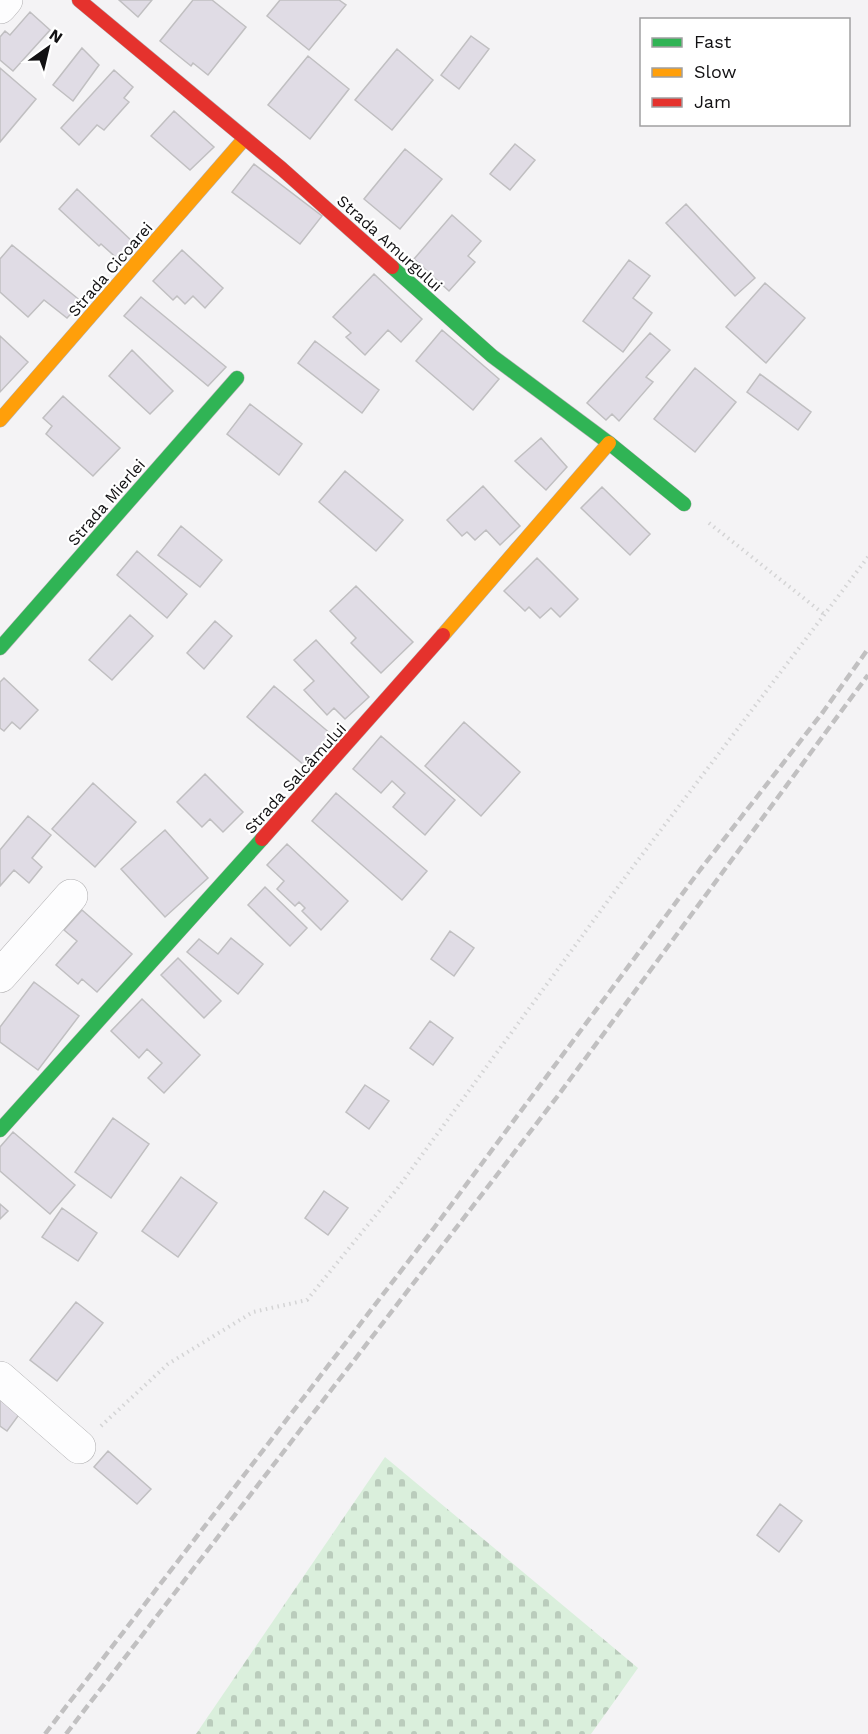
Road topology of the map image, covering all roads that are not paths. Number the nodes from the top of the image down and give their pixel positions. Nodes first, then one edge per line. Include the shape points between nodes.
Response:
1 (6, 0) edge
2 (80, 0) edge
3 (0, 7) edge
4 (245, 138) junction
5 (237, 378) dead end
6 (0, 420) edge
7 (609, 443) junction
8 (684, 504) road end
9 (0, 648) edge
10 (71, 896) dead end
11 (0, 976) edge
12 (0, 1130) edge
13 (0, 1378) edge
14 (79, 1447) road end

1 - 3 street
2 - 4 street, Strada Amurgului
4 - 6 street, Strada Cicoarei
4 - 7 street, Strada Amurgului via 492,356
5 - 9 street, Strada Mierlei
7 - 8 street, Strada Amurgului
7 - 12 street, Strada Salcâmului via 378,710
10 - 11 street
13 - 14 street

